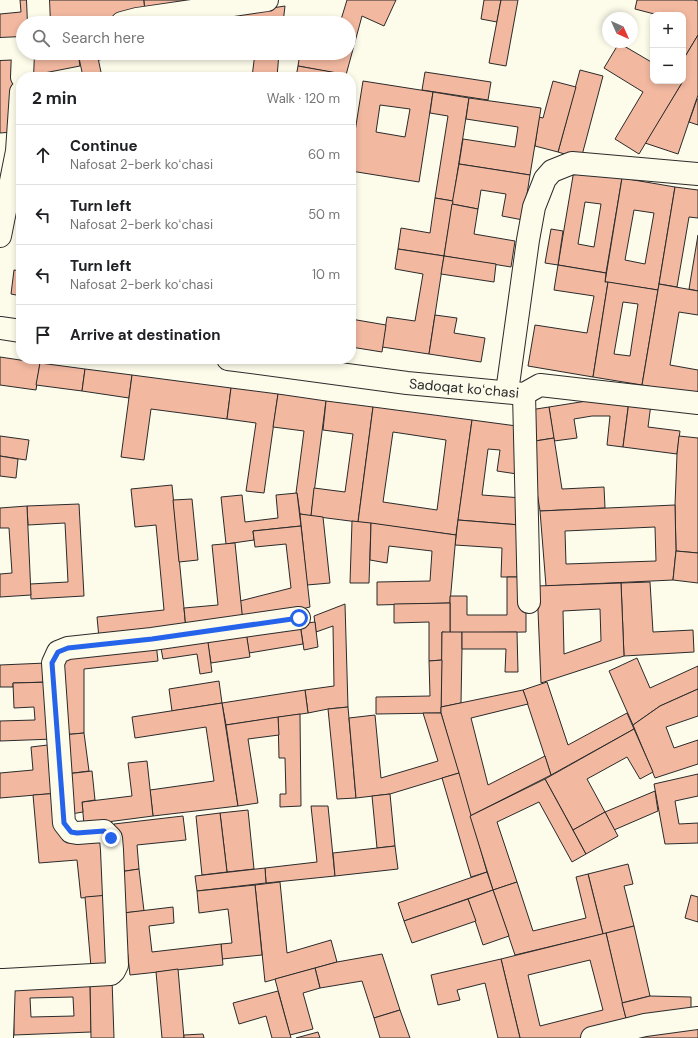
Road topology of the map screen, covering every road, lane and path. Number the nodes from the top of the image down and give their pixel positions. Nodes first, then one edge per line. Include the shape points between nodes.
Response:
1 (38, 0) edge
2 (267, 0) edge
3 (39, 16) edge
4 (158, 16) edge
5 (0, 48) edge
6 (16, 48) edge
7 (23, 60) edge
8 (22, 72) edge
9 (16, 156) edge
10 (698, 174) edge
11 (0, 236) edge
12 (0, 328) edge
13 (16, 330) edge
14 (265, 364) edge
15 (515, 393) junction
16 (698, 403) edge
17 (530, 602) dead end
18 (299, 618) dead end
19 (2, 980) edge
20 (698, 1018) edge
21 (2, 1038) edge
22 (592, 1038) edge

1 - 3 street
2 - 4 street
5 - 6 street
7 - 8 street
9 - 11 street
10 - 15 street via 572,163 552,171 545,178 534,207 528,240
12 - 13 street
14 - 15 street, Sadoqat koʻchasi via 407,383
15 - 16 street, Sadoqat koʻchasi via 540,385
15 - 17 street
18 - 19 street via 68,648 58,652 52,663 64,823 71,832 104,831 111,838 117,965 110,974
19 - 21 street
20 - 22 street via 645,1025

